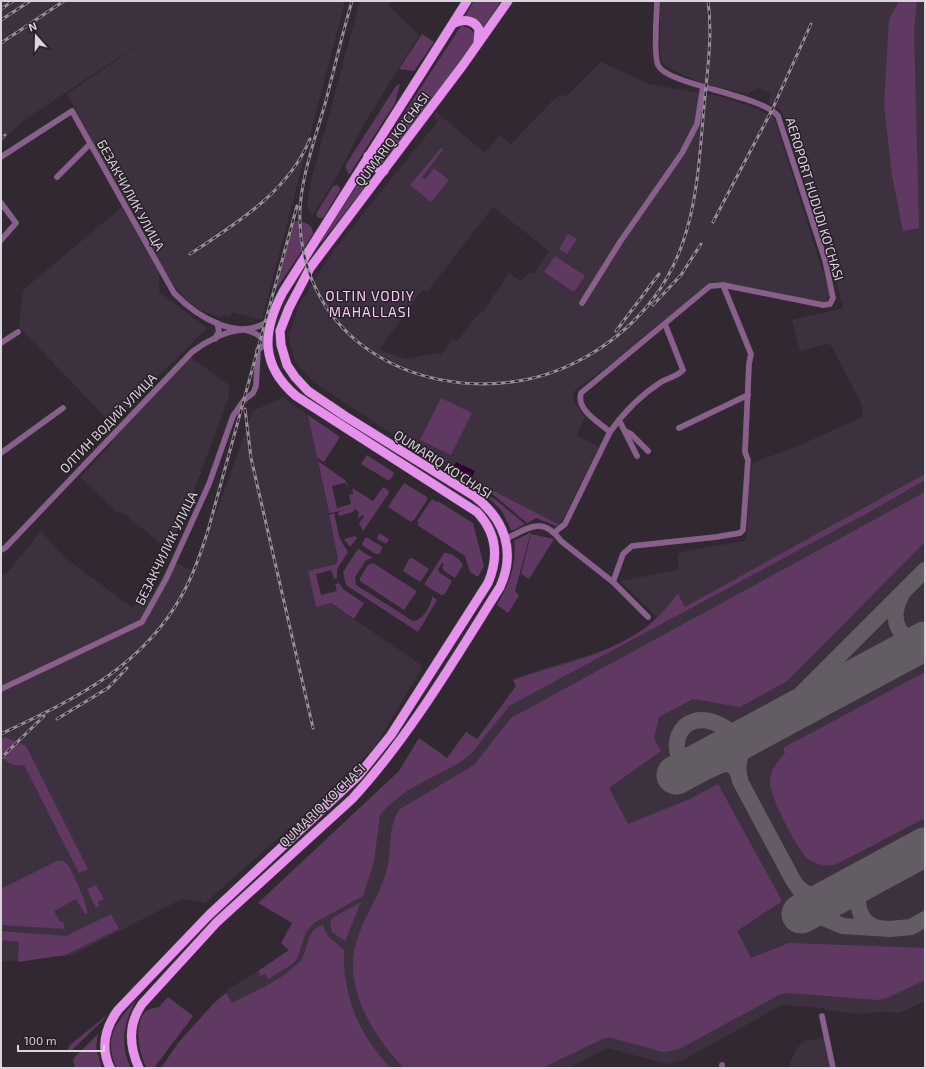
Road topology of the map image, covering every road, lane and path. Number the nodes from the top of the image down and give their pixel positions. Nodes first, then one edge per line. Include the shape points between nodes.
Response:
1 (467, 1) edge
2 (508, 1) edge
3 (657, 1) edge
4 (454, 23) junction
5 (478, 44) junction
6 (703, 87) junction
7 (90, 144) junction
8 (368, 156) junction
9 (1, 157) edge
10 (384, 171) junction
11 (57, 177) dead end
12 (1, 203) edge
13 (1, 240) edge
14 (312, 247) junction
15 (321, 253) junction
16 (723, 285) junction
17 (582, 303) dead end
18 (272, 318) junction
19 (216, 323) junction
20 (665, 324) junction
21 (244, 330) junction
22 (18, 332) dead end
23 (215, 339) junction
24 (1, 343) edge
25 (267, 343) junction
26 (748, 395) junction
27 (63, 408) dead end
28 (618, 420) junction
29 (679, 428) dead end
30 (625, 431) junction
31 (610, 432) junction
32 (648, 451) dead end
33 (1, 454) edge
34 (637, 456) dead end
35 (415, 460) junction
36 (410, 468) junction
37 (555, 532) junction
38 (506, 539) junction
39 (1, 550) edge
40 (613, 582) junction
41 (648, 616) dead end
42 (441, 659) junction
43 (450, 665) junction
44 (1, 689) edge
45 (237, 889) junction
46 (245, 896) junction
47 (822, 1016) dead end
48 (110, 1068) edge
49 (139, 1068) edge
50 (833, 1068) edge

1 - 4 main road, QUMARIQ KO'CHASI
2 - 5 main road, QUMARIQ KO'CHASI
3 - 6 street, AEROPORT HUDUDI KO'CHASI via 658,66 664,72
4 - 5 main road via 467,20 475,24 480,32
4 - 8 main road, QUMARIQ KO'CHASI
5 - 10 main road, QUMARIQ KO'CHASI
6 - 16 street, AEROPORT HUDUDI KO'CHASI via 757,103 778,116 825,260 833,299 829,304 818,305
6 - 17 street via 697,124 682,153 620,242
7 - 9 street, БЕЗАКЧИЛИК УЛИЦА via 72,111
7 - 11 street
7 - 19 street, БЕЗАКЧИЛИК УЛИЦА via 170,288 192,310
8 - 10 main road via 371,166
8 - 14 main road, QUMARIQ KO'CHASI
10 - 15 main road, QUMARIQ KO'CHASI
12 - 13 street via 16,223
14 - 15 main road
14 - 18 main road, QUMARIQ KO'CHASI via 283,292
15 - 35 main road, QUMARIQ KO'CHASI via 298,290 282,325 281,345 287,365 308,391
16 - 20 street, AEROPORT HUDUDI KO'CHASI via 710,286
16 - 26 street via 751,352
18 - 21 street, ОЛТИН ВОДИЙ УЛИЦА via 260,326
18 - 25 main road, QUMARIQ KO'CHASI
19 - 21 street, БЕЗАКЧИЛИК УЛИЦА
19 - 23 street via 219,331
20 - 28 street via 683,370 635,402
20 - 31 street, AEROPORT HUDUDI KO'CHASI via 581,393 582,407
21 - 23 street, ОЛТИН ВОДИЙ УЛИЦА
21 - 25 street via 256,334
22 - 24 street
23 - 39 street, ОЛТИН ВОДИЙ УЛИЦА via 199,347 186,358
25 - 36 main road, QUMARIQ KO'CHASI via 268,355 274,369 291,392
25 - 44 street, БЕЗАКЧИЛИК УЛИЦА via 258,350 256,386 253,393 244,400 233,416 203,497 166,579 142,622
26 - 29 street
26 - 40 street via 745,452 748,460 743,530 740,533 716,537 632,546 623,554
27 - 33 street
28 - 30 street
28 - 31 street
30 - 32 street
30 - 34 street
31 - 37 street via 565,524
35 - 36 main road
35 - 38 main road, QUMARIQ KO'CHASI via 482,502 497,519
36 - 42 main road, QUMARIQ KO'CHASI via 477,512 487,525 495,546 494,568 488,583
37 - 38 street via 542,525 530,527
37 - 40 street via 561,541
38 - 43 main road, QUMARIQ KO'CHASI via 507,563 503,581
40 - 41 street
42 - 43 main road
42 - 45 main road, QUMARIQ KO'CHASI via 391,736 358,776
43 - 46 main road, QUMARIQ KO'CHASI via 401,740 368,781 352,799
45 - 46 main road
45 - 48 main road, QUMARIQ KO'CHASI via 118,1010 105,1040 105,1054
46 - 49 main road, QUMARIQ KO'CHASI via 153,991 137,1012 132,1024 131,1038
47 - 50 street

